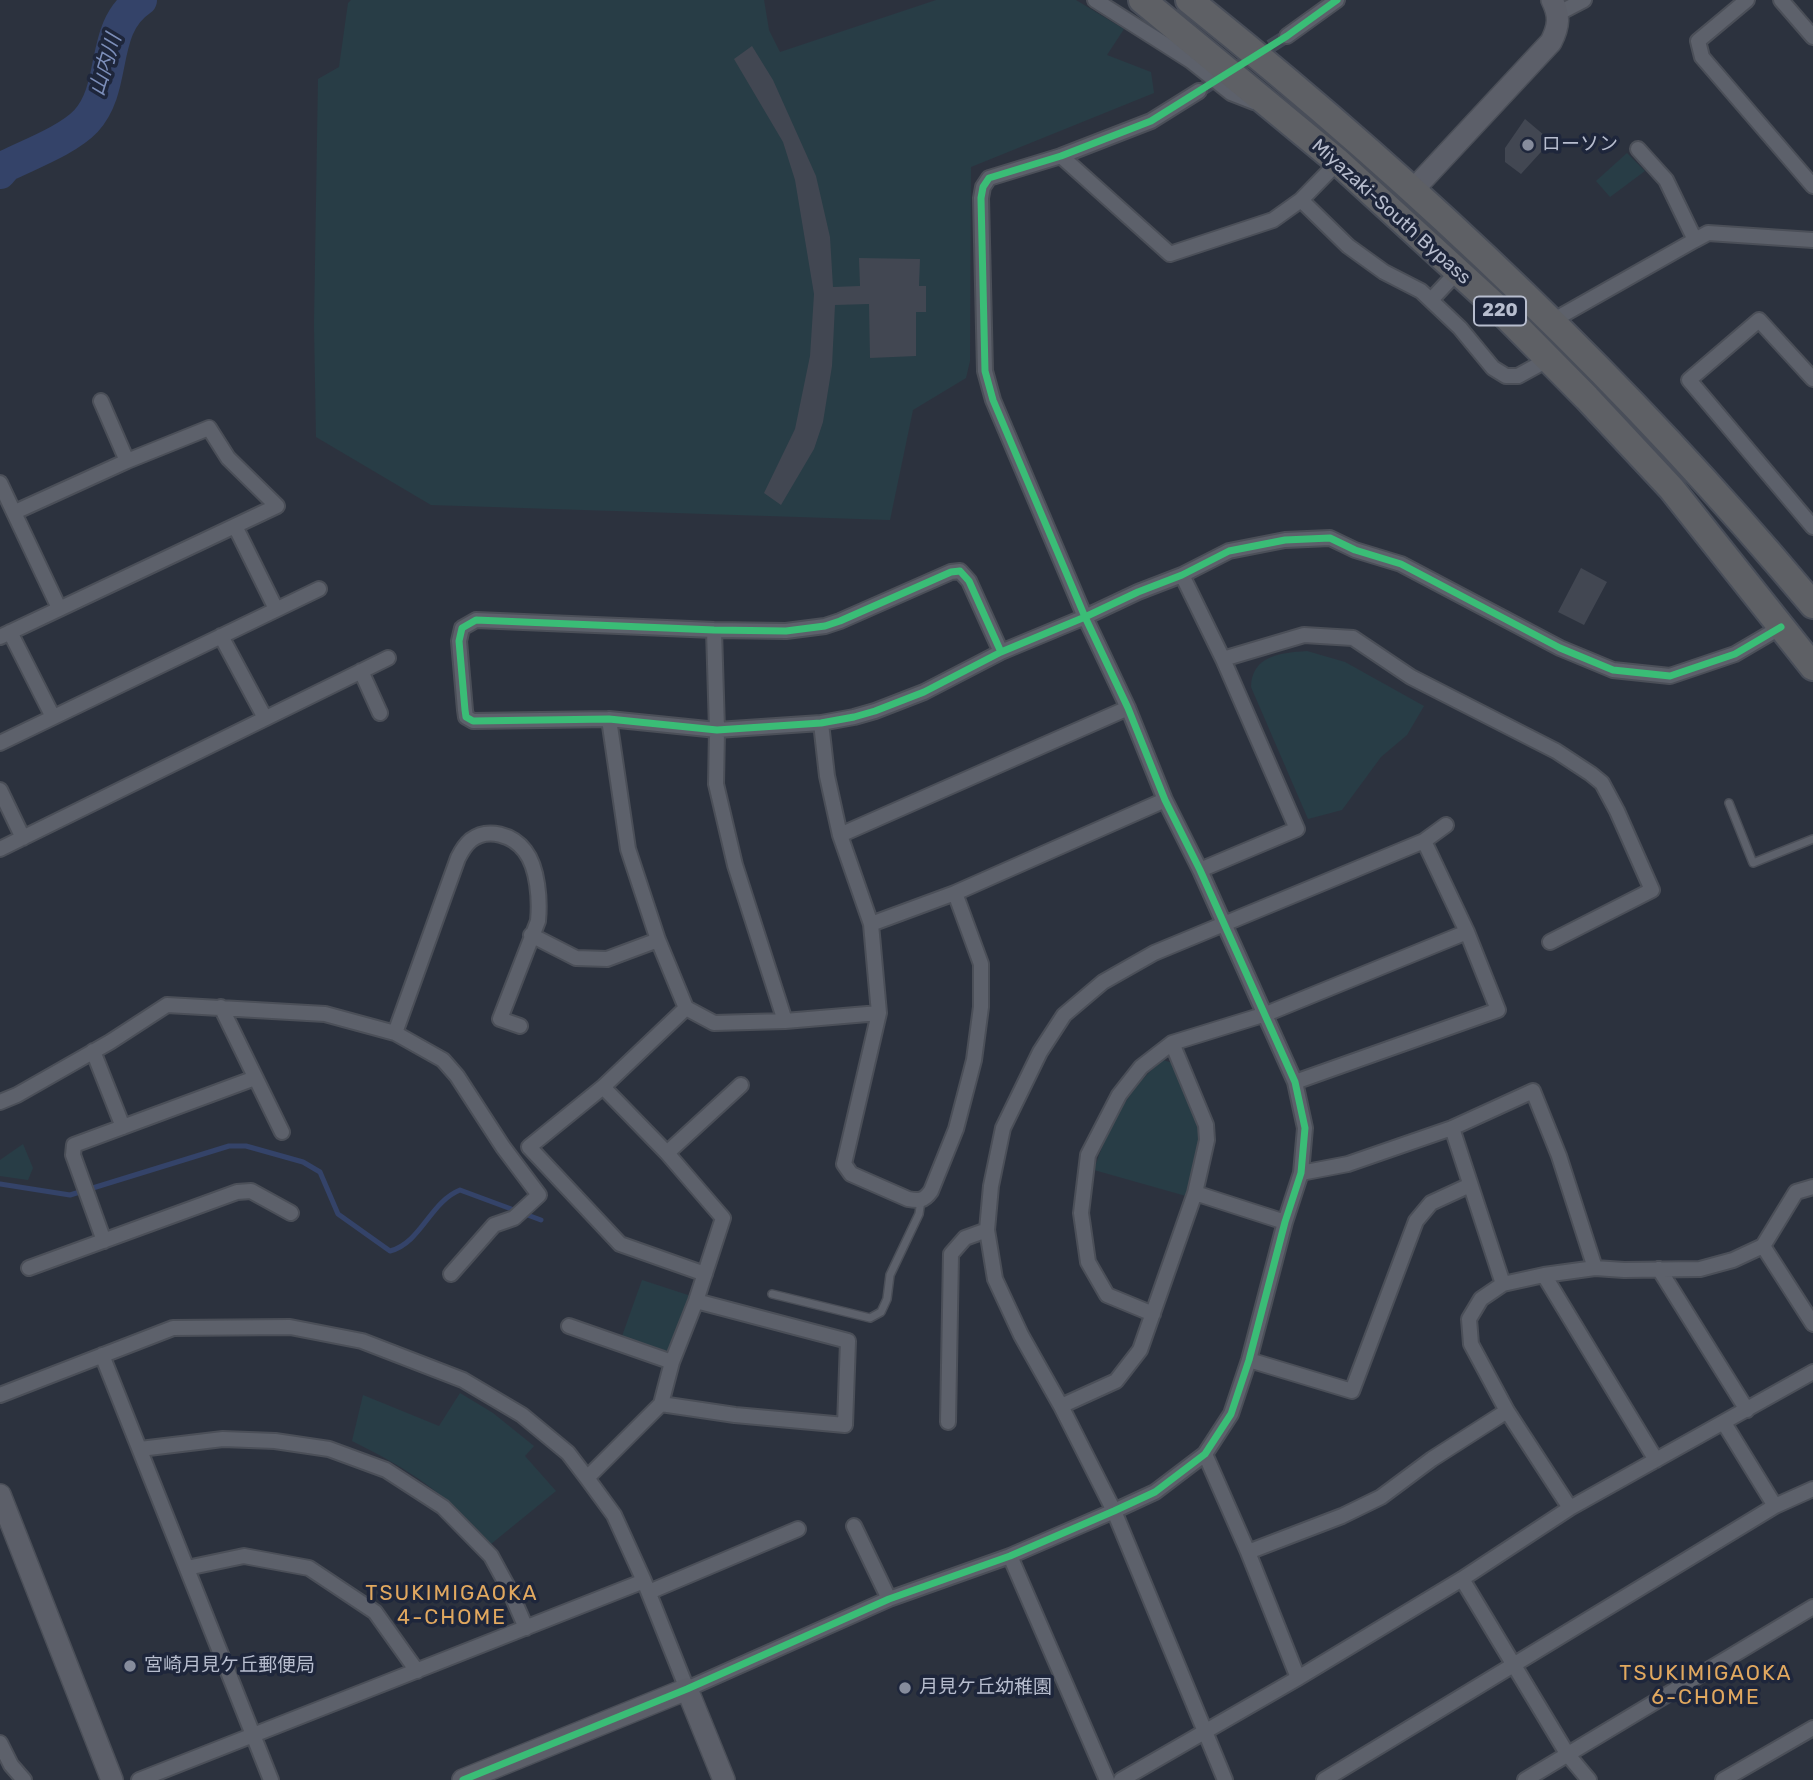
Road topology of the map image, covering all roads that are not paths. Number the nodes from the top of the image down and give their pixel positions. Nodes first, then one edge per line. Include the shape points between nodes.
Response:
1 (1095, 0) edge
2 (1142, 0) edge
3 (1189, 0) edge
4 (1337, 0) edge
5 (1584, 0) edge
6 (1747, 0) edge
7 (1781, 0) edge
8 (1555, 7) edge
9 (1287, 36) tunnel mouth
10 (1813, 37) edge
11 (1199, 91) tunnel mouth
12 (1275, 109) junction
13 (1638, 149) dead end
14 (1062, 156) junction
15 (1338, 162) junction
16 (1813, 186) edge
17 (1413, 190) junction
18 (1301, 200) junction
19 (1695, 240) junction
20 (1813, 240) edge
21 (1458, 271) junction
22 (1431, 300) junction
23 (1552, 321) junction
24 (1549, 359) junction
25 (1811, 372) edge
26 (101, 401) dead end
27 (127, 461) junction
28 (0, 483) edge
29 (15, 512) junction
30 (236, 526) junction
31 (1813, 527) edge
32 (1182, 575) junction
33 (318, 589) dead end
34 (1813, 605) edge
35 (60, 608) junction
36 (276, 609) junction
37 (1085, 617) junction
38 (1781, 627) junction
39 (714, 630) junction
40 (5, 635) edge
41 (221, 636) junction
42 (1001, 652) junction
43 (388, 658) dead end
44 (1223, 659) junction
45 (1813, 667) edge
46 (361, 671) junction
47 (1128, 708) junction
48 (380, 713) dead end
49 (53, 717) junction
50 (265, 718) junction
51 (609, 719) junction
52 (821, 723) junction
53 (717, 730) junction
54 (0, 743) edge
55 (0, 790) edge
56 (1165, 800) junction
57 (1729, 803) dead end
58 (1446, 825) dead end
59 (840, 835) junction
60 (23, 838) junction
61 (1813, 839) edge
62 (1424, 841) junction
63 (0, 849) edge
64 (1200, 870) junction
65 (955, 893) junction
66 (1223, 924) junction
67 (871, 925) junction
68 (1467, 932) junction
69 (531, 935) junction
70 (658, 940) junction
71 (1550, 942) dead end
72 (221, 1007) junction
73 (686, 1008) junction
74 (880, 1013) junction
75 (1266, 1014) junction
76 (785, 1021) junction
77 (520, 1026) dead end
78 (395, 1033) junction
79 (1172, 1043) junction
80 (93, 1051) junction
81 (255, 1078) junction
82 (1295, 1082) junction
83 (741, 1085) dead end
84 (603, 1087) junction
85 (0, 1102) edge
86 (123, 1127) junction
87 (1452, 1128) junction
88 (282, 1132) dead end
89 (667, 1153) junction
90 (1301, 1173) junction
91 (1470, 1185) junction
92 (1813, 1187) edge
93 (1195, 1193) junction
94 (921, 1200) junction
95 (291, 1213) dead end
96 (1285, 1222) junction
97 (987, 1230) junction
98 (104, 1241) junction
99 (1763, 1246) junction
100 (29, 1268) dead end
101 (1595, 1268) junction
102 (1659, 1269) junction
103 (451, 1274) dead end
104 (705, 1274) junction
105 (1544, 1275) junction
106 (1503, 1284) junction
107 (772, 1294) dead end
108 (696, 1301) junction
109 (1153, 1314) junction
110 (1813, 1324) edge
111 (569, 1326) dead end
112 (102, 1355) junction
113 (1250, 1360) junction
114 (672, 1362) junction
115 (1813, 1372) edge
116 (0, 1395) edge
117 (661, 1404) junction
118 (1061, 1406) junction
119 (1747, 1410) junction
120 (1507, 1411) junction
121 (948, 1422) dead end
122 (1724, 1423) junction
123 (139, 1450) junction
124 (1205, 1454) junction
125 (1656, 1460) junction
126 (587, 1478) junction
127 (1813, 1489) edge
128 (0, 1495) edge
129 (1775, 1506) junction
130 (1570, 1508) junction
131 (1114, 1511) junction
132 (854, 1526) dead end
133 (798, 1530) dead end
134 (1248, 1552) junction
135 (1010, 1556) junction
136 (187, 1569) junction
137 (1462, 1579) junction
138 (646, 1586) junction
139 (889, 1599) junction
140 (1813, 1607) edge
141 (526, 1628) junction
142 (1514, 1665) junction
143 (417, 1671) junction
144 (1298, 1678) junction
145 (687, 1689) junction
146 (1813, 1728) edge
147 (1206, 1730) junction
148 (253, 1735) junction
149 (0, 1743) edge
150 (1569, 1755) junction
151 (6, 1767) edge
152 (24, 1780) edge
153 (112, 1780) edge
154 (139, 1780) edge
155 (271, 1780) edge
156 (463, 1780) edge
157 (724, 1780) edge
158 (1107, 1780) edge
159 (1121, 1780) edge
160 (1225, 1780) edge
161 (1324, 1780) edge
162 (1525, 1780) edge
163 (1589, 1780) edge
164 (1723, 1780) edge

1 - 12 street via 1191,61 1231,93
2 - 12 highway, Miyazaki-South Bypass / 220
3 - 17 highway, Miyazaki-South Bypass / 220
4 - 9 street
5 - 8 street
6 - 16 street via 1698,41 1702,57
7 - 10 street
8 - 17 street via 1558,29 1551,42
11 - 14 street via 1151,121
12 - 15 highway, Miyazaki-South Bypass / 220
13 - 19 street via 1666,180
14 - 18 street via 1170,254 1273,220
14 - 37 street via 989,178 983,187 985,372
15 - 18 street
15 - 21 highway, Miyazaki-South Bypass / 220
17 - 23 highway, Miyazaki-South Bypass / 220
18 - 22 street via 1348,246
19 - 20 street via 1708,233
19 - 23 street
21 - 22 street
21 - 24 highway, Miyazaki-South Bypass / 220
22 - 24 street via 1493,368 1506,376 1518,376
23 - 34 highway, Miyazaki-South Bypass / 220 via 1642,413
24 - 38 highway, Miyazaki-South Bypass / 220 via 1671,488
25 - 31 street via 1759,320 1689,380
26 - 27 street
27 - 29 street
27 - 30 street via 209,428 228,458 277,506
28 - 29 street
29 - 35 street
30 - 35 street
30 - 36 street
32 - 37 street
32 - 38 street via 1229,551 1285,540 1330,538 1401,564 1601,666 1670,676 1735,654
32 - 44 street
33 - 36 street
35 - 40 street
36 - 41 street
37 - 42 street
37 - 47 street
38 - 45 highway, Miyazaki-South Bypass / 220
39 - 42 street via 786,631 825,626 960,571 969,581
39 - 51 street via 476,620 462,628 459,641 469,719
39 - 53 street
40 - 49 street
41 - 49 street
41 - 50 street
42 - 52 street via 924,692 875,711
43 - 46 street
44 - 64 street via 1297,830
44 - 71 street via 1304,635 1353,638 1411,677 1556,751 1602,783 1652,890
46 - 48 street
46 - 50 street
47 - 56 street
47 - 59 street
49 - 54 street
50 - 60 street
51 - 53 street
51 - 70 street via 628,849
52 - 53 street
52 - 59 street
53 - 76 street via 716,784 725,832
55 - 60 street
56 - 64 street
56 - 65 street
57 - 61 lane via 1753,863
58 - 62 street
59 - 67 street
60 - 63 street
62 - 66 street
62 - 68 street
64 - 66 street
65 - 67 street
65 - 94 street via 981,964 981,1007 974,1060 956,1129 931,1191
66 - 75 street
66 - 97 street via 1154,953 1103,982 1064,1015 1003,1128
67 - 74 street
68 - 75 street
68 - 82 street via 1498,1010
69 - 70 street via 576,958 607,959
69 - 77 street via 500,1019
69 - 78 street via 539,907 525,850 497,834 471,839 458,858
70 - 73 street
72 - 78 street via 325,1014
72 - 80 street via 167,1005
72 - 81 street
73 - 76 street via 714,1023
73 - 84 street
74 - 76 street
74 - 94 street via 844,1164 858,1178
75 - 79 street
75 - 82 street
78 - 103 street via 443,1060 539,1195 514,1218 494,1225
79 - 93 street via 1206,1125
79 - 109 street via 1141,1068 1119,1095 1088,1155 1081,1213 1088,1262 1107,1295
80 - 85 street
80 - 86 street
81 - 86 street
81 - 88 street
82 - 90 street via 1305,1129
83 - 89 street
84 - 89 street
84 - 104 street via 529,1147 620,1244
86 - 98 street via 74,1145 73,1156
87 - 90 street via 1348,1164
87 - 91 street
87 - 101 street via 1533,1091
89 - 104 street via 723,1217
90 - 96 street
91 - 106 street
91 - 113 street via 1431,1203 1416,1221 1352,1391
92 - 99 street via 1796,1192
93 - 96 street
93 - 109 street
94 - 107 lane via 890,1275 881,1312 870,1318
95 - 98 street via 251,1191 237,1192
96 - 113 street
97 - 118 street via 995,1279
97 - 121 street via 965,1238 951,1254
98 - 100 street
99 - 102 street via 1700,1269
99 - 110 street
101 - 102 street
101 - 105 street
102 - 119 street
104 - 108 street
105 - 106 street
105 - 125 street
106 - 120 street via 1481,1299 1469,1320 1471,1344
108 - 114 street
108 - 117 street via 848,1341 845,1425
109 - 118 street via 1140,1350 1116,1381
111 - 114 street
112 - 116 street
112 - 123 street
112 - 126 street via 173,1328 290,1327 362,1340 463,1380 522,1415 568,1452
113 - 124 street via 1231,1414
114 - 117 street
115 - 119 street
117 - 126 street
118 - 131 street
119 - 122 street
120 - 130 street
120 - 134 street via 1381,1497
122 - 125 street
122 - 129 street
123 - 136 street
123 - 141 street via 223,1438 275,1441 329,1450 386,1470 443,1507 491,1556
124 - 131 street via 1155,1492
124 - 134 street
125 - 130 street
126 - 138 street via 614,1515
127 - 129 street
128 - 153 street
129 - 142 street
130 - 137 street
131 - 135 street
131 - 147 street
132 - 139 street
133 - 138 street
134 - 144 street
135 - 139 street
135 - 158 street
136 - 143 street via 244,1556 309,1568 375,1612
136 - 148 street
137 - 142 street
137 - 144 street
138 - 141 street
138 - 145 street
139 - 145 street
140 - 150 street
141 - 143 street
142 - 150 street
142 - 161 street
143 - 148 street
144 - 147 street
145 - 156 street
145 - 157 street
146 - 164 street
147 - 159 street
147 - 160 street
148 - 154 street
148 - 155 street
149 - 151 street
150 - 162 street
150 - 163 street
151 - 152 street

